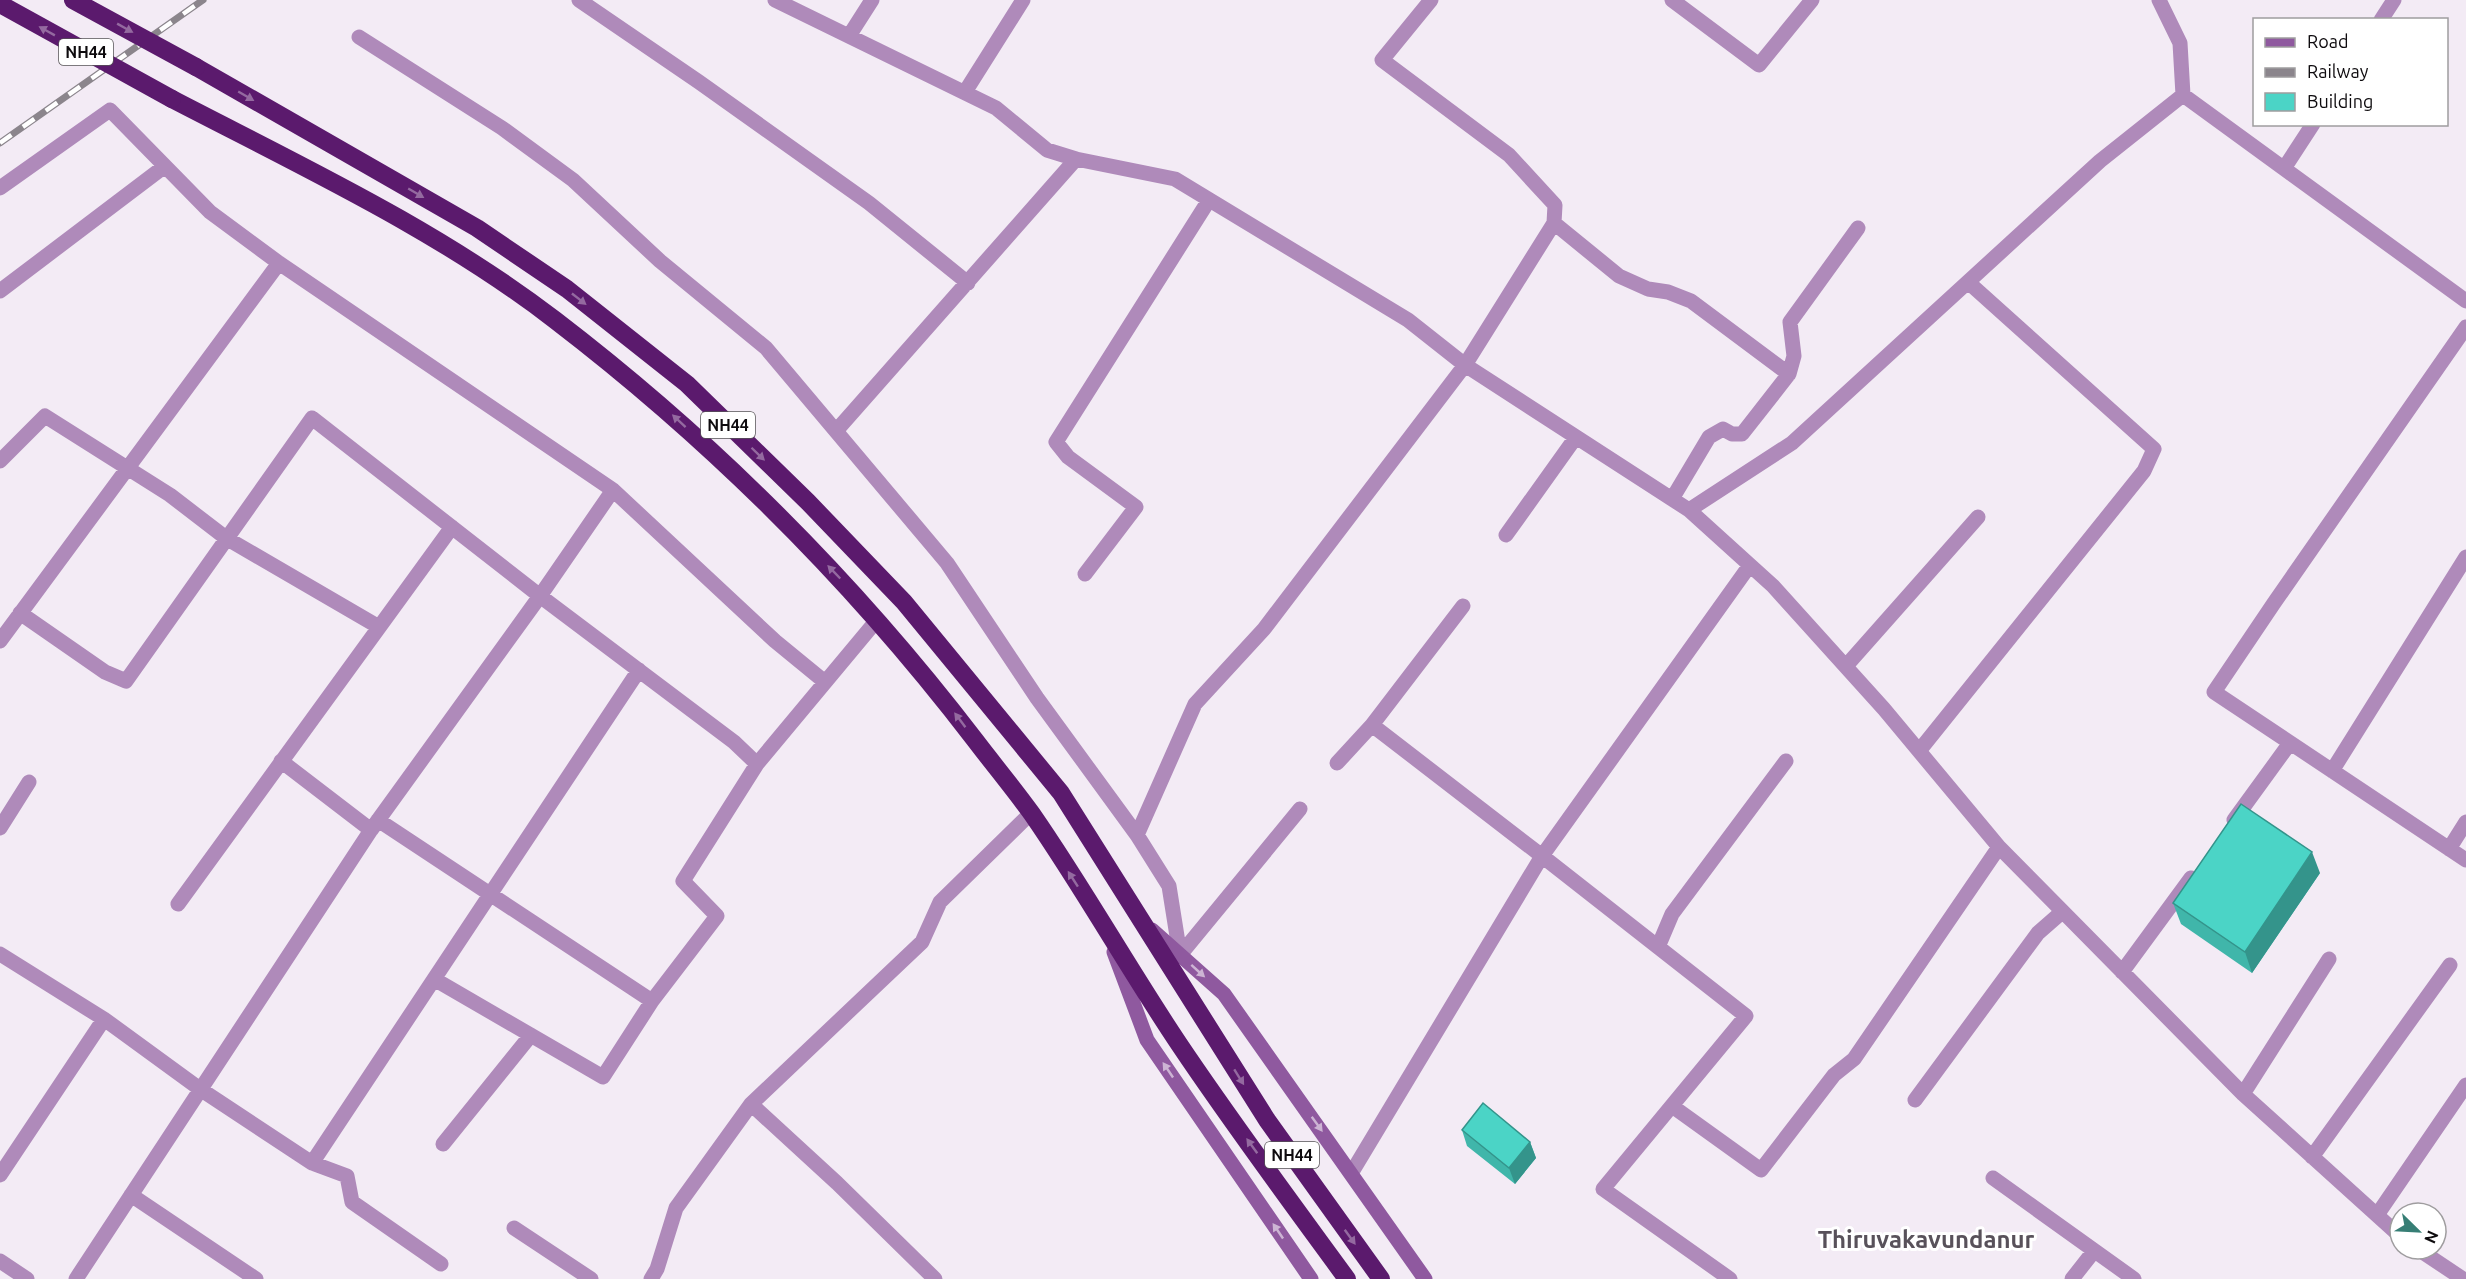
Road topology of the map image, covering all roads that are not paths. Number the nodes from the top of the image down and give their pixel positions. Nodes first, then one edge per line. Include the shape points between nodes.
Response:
1 (73, 0) edge
2 (579, 0) edge
3 (775, 0) edge
4 (872, 0) edge
5 (1023, 0) edge
6 (1431, 0) edge
7 (1672, 0) edge
8 (1812, 0) edge
9 (2159, 0) edge
10 (2394, 0) edge
11 (0, 4) edge
12 (2382, 18) edge
13 (849, 36) junction
14 (359, 37) dead end
15 (964, 92) junction
16 (2183, 95) junction
17 (2312, 126) edge
18 (1076, 159) junction
19 (165, 166) junction
20 (2285, 167) junction
21 (0, 188) edge
22 (1209, 200) junction
23 (1554, 223) junction
24 (1858, 228) dead end
25 (279, 263) junction
26 (1968, 282) junction
27 (968, 283) junction
28 (0, 291) edge
29 (2466, 301) edge
30 (2466, 327) edge
31 (1465, 365) junction
32 (1789, 374) junction
33 (836, 431) junction
34 (1576, 437) junction
35 (0, 461) edge
36 (127, 468) junction
37 (613, 490) junction
38 (1672, 499) junction
39 (1689, 510) junction
40 (1978, 517) dead end
41 (452, 527) junction
42 (1506, 535) dead end
43 (226, 538) junction
44 (2466, 557) edge
45 (1750, 565) junction
46 (1085, 574) dead end
47 (540, 596) junction
48 (1463, 606) dead end
49 (20, 613) junction
50 (877, 620) junction
51 (379, 627) junction
52 (0, 641) edge
53 (1846, 666) junction
54 (639, 670) junction
55 (825, 682) junction
56 (1372, 725) junction
57 (2290, 743) junction
58 (1919, 751) junction
59 (281, 761) junction
60 (1786, 761) dead end
61 (1337, 763) dead end
62 (757, 764) junction
63 (2332, 771) junction
64 (29, 782) dead end
65 (1300, 809) dead end
66 (1031, 813) junction
67 (2466, 822) edge
68 (375, 825) junction
69 (0, 828) edge
70 (2227, 829) edge
71 (1137, 835) junction
72 (1999, 847) junction
73 (2449, 849) junction
74 (1542, 856) junction
75 (2466, 860) edge
76 (2199, 867) edge
77 (490, 894) junction
78 (178, 904) dead end
79 (2062, 912) junction
80 (1138, 918) junction
81 (1105, 928) junction
82 (1658, 947) junction
83 (0, 954) edge
84 (1180, 955) junction
85 (2329, 959) dead end
86 (2450, 965) dead end
87 (2122, 972) junction
88 (434, 979) junction
89 (652, 1001) junction
90 (104, 1019) junction
91 (531, 1035) junction
92 (2466, 1085) edge
93 (200, 1089) junction
94 (2243, 1094) junction
95 (1915, 1100) dead end
96 (751, 1104) junction
97 (1672, 1106) junction
98 (443, 1144) dead end
99 (0, 1147) edge
100 (14, 1155) junction
101 (2312, 1157) junction
102 (312, 1162) junction
103 (1352, 1172) junction
104 (0, 1175) edge
105 (1993, 1178) dead end
106 (131, 1195) junction
107 (2377, 1215) junction
108 (2388, 1225) edge
109 (514, 1228) dead end
110 (2094, 1251) junction
111 (0, 1261) edge
112 (2436, 1261) edge
113 (441, 1264) dead end
114 (925, 1276) edge
115 (1304, 1276) edge
116 (27, 1279) edge
117 (76, 1279) edge
118 (256, 1279) edge
119 (591, 1279) edge
120 (651, 1279) edge
121 (1347, 1279) edge
122 (1381, 1279) edge
123 (1425, 1279) edge
124 (1730, 1279) edge
125 (2072, 1279) edge
126 (2134, 1279) edge
127 (2463, 1279) edge

1 -> 80 highway, NH44, bridge via 477,228 567,289 687,384 904,602 1061,793
2 - 27 street via 869,203
3 - 13 street
4 - 13 street
5 - 15 street
6 - 23 street via 1382,60 1509,155 1555,205
7 - 8 street via 1759,65
9 - 16 street via 2180,43
10 - 12 street
50 -> 11 highway, NH44, bridge via 762,498 667,410 554,318 461,253
13 - 15 street
14 - 33 street via 502,128 573,180 660,261 766,348
15 - 18 street via 996,108 1047,150
16 - 20 street
16 - 26 street via 2100,161
17 - 20 street
18 - 22 street via 1175,178
18 - 27 street
19 - 21 street via 110,110
19 - 25 street via 210,212
19 - 28 street
20 - 29 street
22 - 31 street via 1408,320
22 - 46 street via 1056,442 1068,457 1136,507
23 - 31 street
23 - 32 street via 1619,276 1691,301
24 - 32 street via 1790,322 1794,356
25 - 36 street
25 - 37 street
26 - 39 street via 1792,443
26 - 58 street via 2154,449 2144,471
27 - 33 street
30 - 57 street via 2214,692
31 - 34 street
31 - 71 street via 1264,629 1195,704
32 - 38 street via 1742,434 1723,429 1709,437
33 - 71 street via 947,563 1037,698
34 - 38 street
34 - 42 street
35 - 36 street via 45,416
36 - 43 street
36 - 49 street
37 - 47 street
37 - 55 street
38 - 39 street
39 - 45 street
40 - 53 street
41 - 43 street via 312,418
41 - 47 street
41 - 51 street
43 - 49 street via 126,681 105,672
43 - 51 street
44 - 63 street
45 - 53 street
45 - 74 street
47 - 54 street
47 - 68 street
48 - 56 street
49 - 52 street
50 - 55 street
66 -> 50 highway, NH44
51 - 59 street
53 - 58 street
54 - 62 street
54 - 77 street
55 - 62 street
56 - 61 street
56 - 74 street
57 - 63 street
57 - 70 street
58 - 72 street
59 - 68 street
59 - 78 street
60 - 82 street via 1672,914
62 - 89 street via 683,880 717,916
63 - 73 street
64 - 69 street
65 - 84 street
81 -> 66 highway, NH44
66 - 96 street via 940,902 922,942
67 - 73 street
68 - 77 street
68 - 93 street
71 - 84 street via 1169,886
72 - 79 street
72 - 97 street via 1854,1059 1834,1075 1761,1170
73 - 75 street
74 - 82 street
74 - 103 street
76 - 87 street
77 - 88 street
77 - 89 street
79 - 87 street
79 - 95 street via 2038,933
80 - 84 street
80 -> 122 highway, NH44 via 1267,1120
115 -> 81 street via 1147,1040
121 -> 81 highway, NH44 via 1179,1044
82 - 97 street via 1746,1016
83 - 90 street
84 -> 103 street via 1224,994
85 - 94 street
86 - 101 street
87 - 94 street
88 - 91 street
88 - 102 street
89 - 91 street via 603,1077
90 - 93 street
90 - 100 street
91 - 98 street
92 - 107 street
93 - 102 street
93 - 106 street
94 - 101 street
96 - 114 street via 837,1183
96 - 120 street via 676,1208
97 - 124 street via 1603,1189
99 - 100 street
100 - 104 street
101 - 107 street
102 - 113 street via 347,1176 352,1202
103 - 123 street
105 - 110 street
106 - 117 street
106 - 118 street
107 - 108 street
109 - 119 street
110 - 125 street
110 - 126 street
111 - 116 street
112 - 127 street

